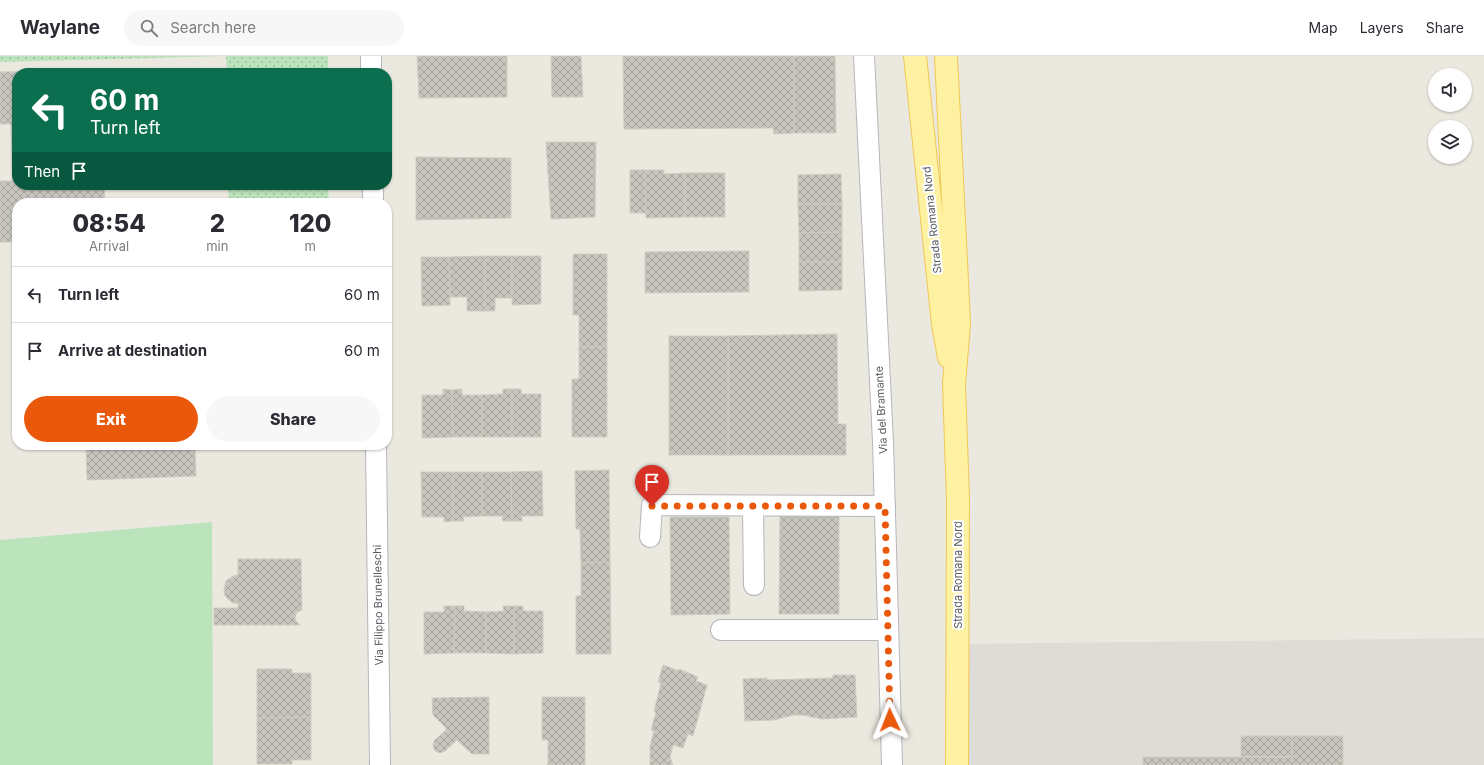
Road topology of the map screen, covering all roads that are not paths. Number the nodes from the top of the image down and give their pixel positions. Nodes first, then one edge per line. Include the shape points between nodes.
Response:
1 (371, 56) edge
2 (864, 56) edge
3 (915, 56) edge
4 (946, 56) edge
5 (371, 68) edge
6 (954, 384) junction
7 (376, 450) edge
8 (753, 506) junction
9 (885, 506) junction
10 (650, 537) dead end
11 (754, 585) dead end
12 (721, 630) dead end
13 (888, 630) junction
14 (380, 765) edge
15 (892, 765) edge
16 (957, 765) edge

1 - 5 street
2 - 9 street, Via del Bramante
3 - 6 main road, Strada Romana Nord via 942,324
4 - 6 main road, Strada Romana Nord via 959,323
6 - 16 main road, Strada Romana Nord via 958,500
7 - 14 street, Via Filippo Brunelleschi
8 - 9 street
8 - 10 street via 652,506
8 - 11 street
9 - 13 street, Via del Bramante
12 - 13 street
13 - 15 street, Via del Bramante

